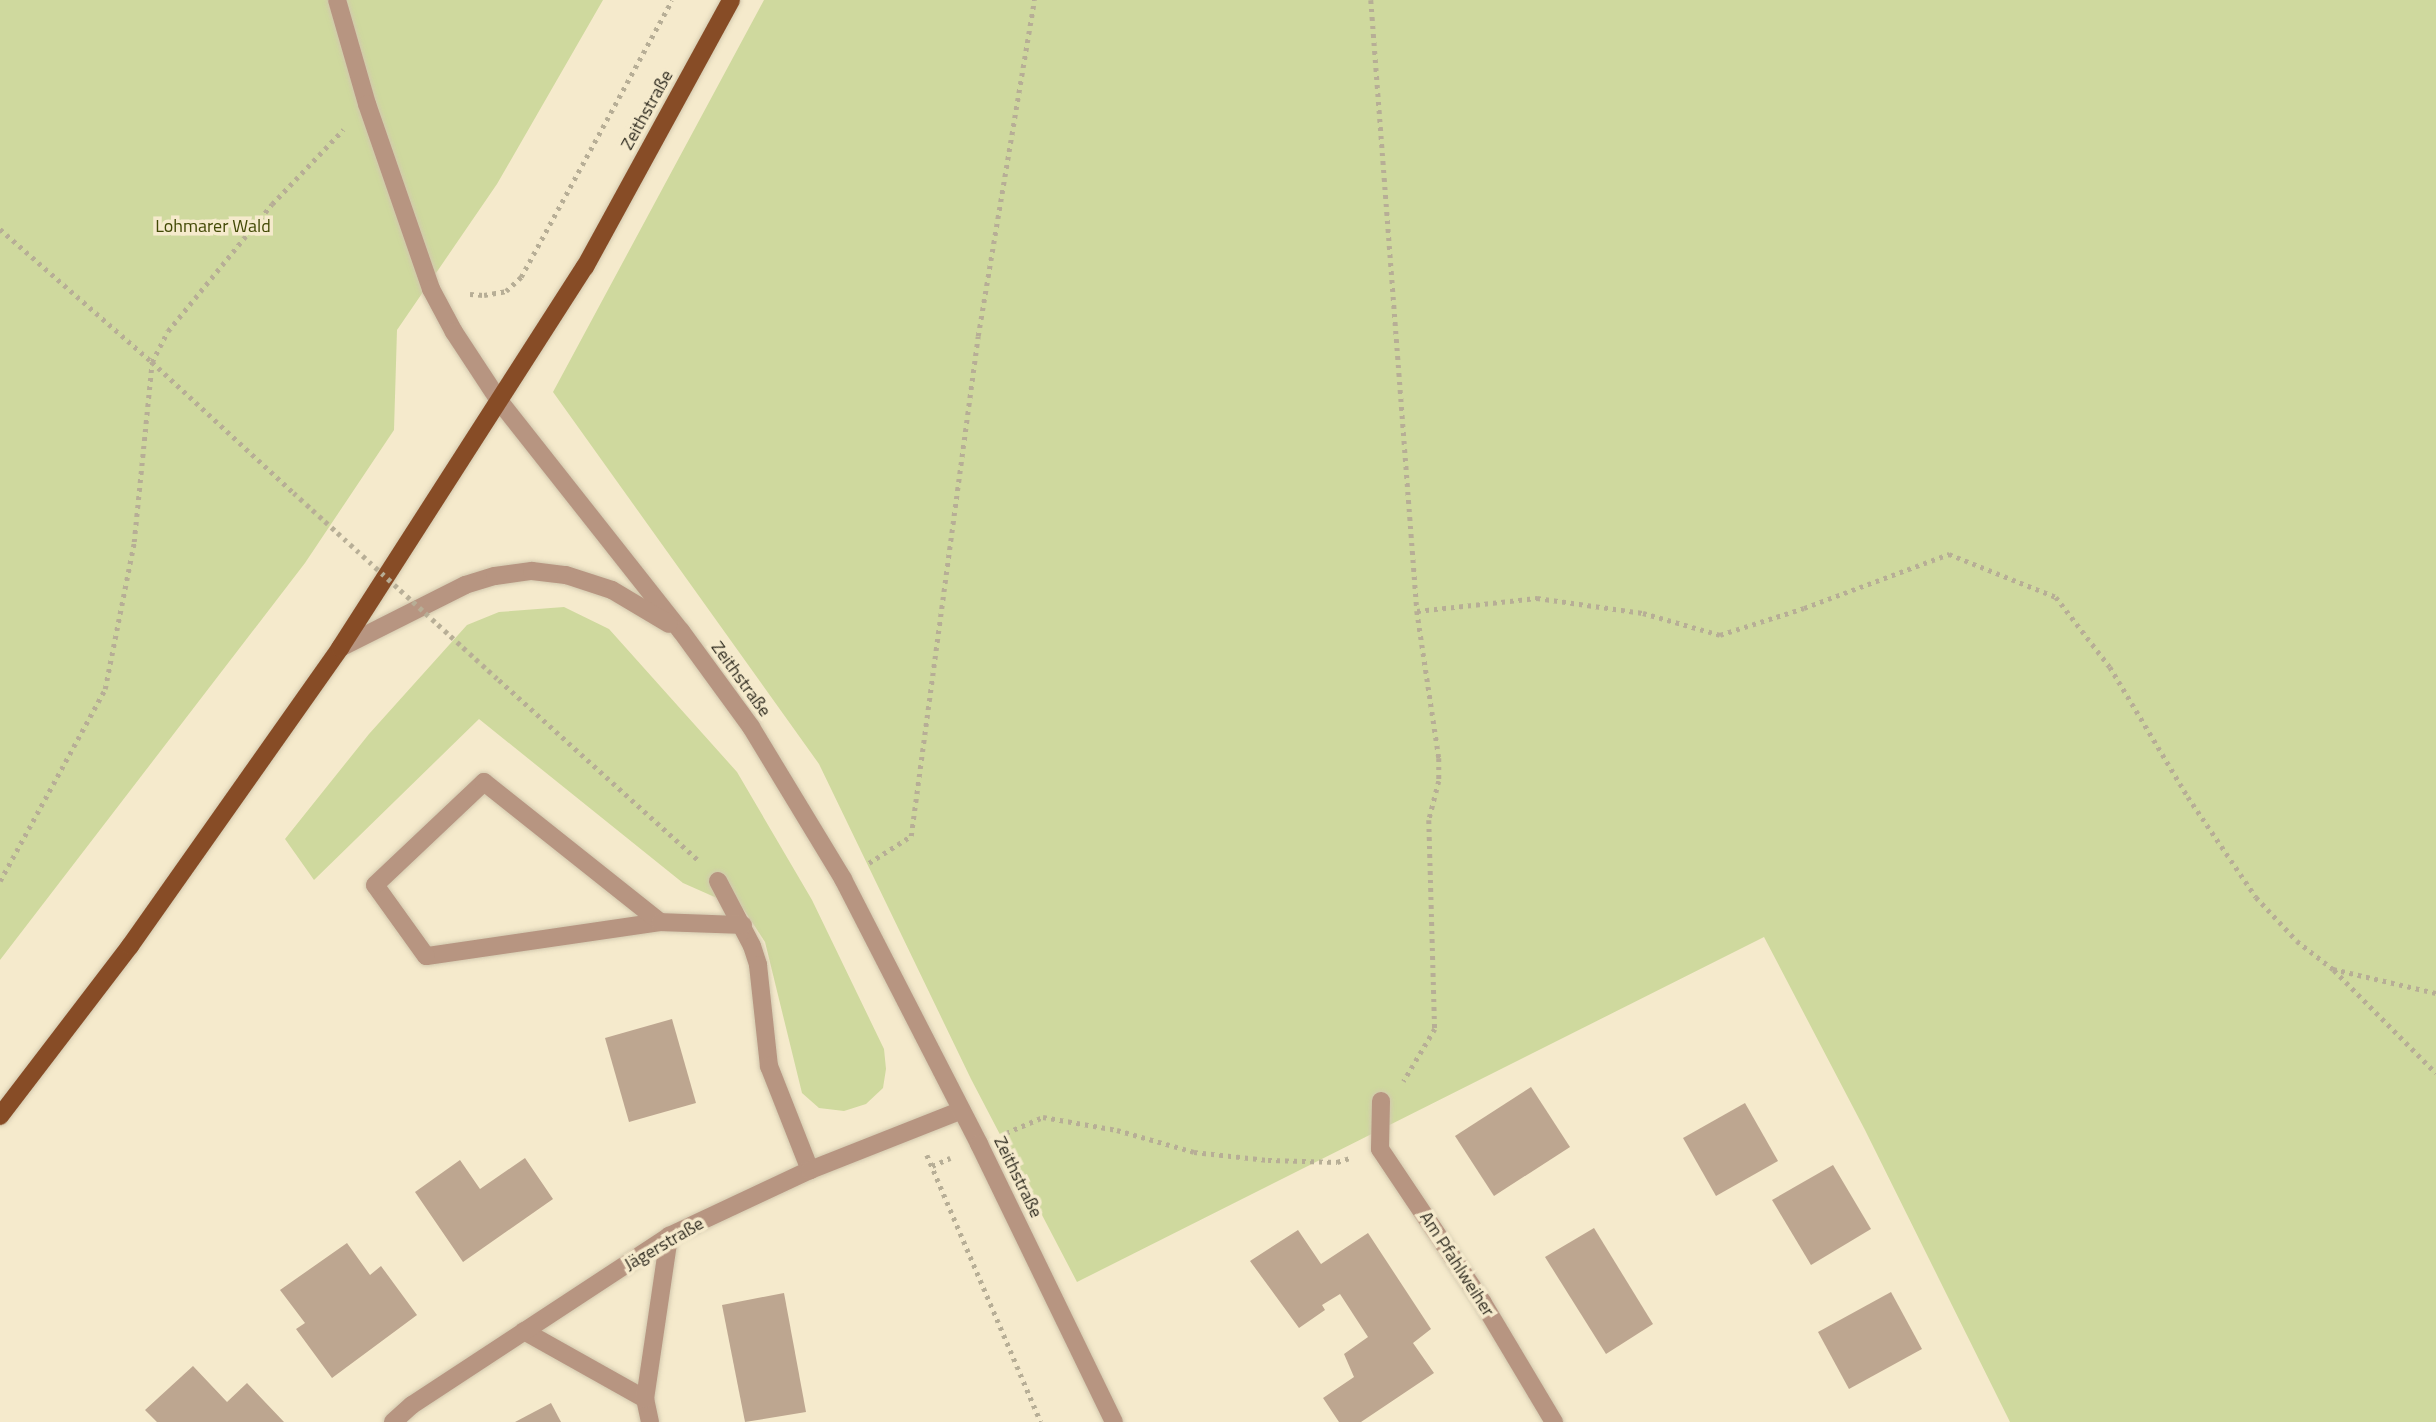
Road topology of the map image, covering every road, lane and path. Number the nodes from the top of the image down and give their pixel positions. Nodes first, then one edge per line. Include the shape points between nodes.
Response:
1 (337, 0) edge
2 (672, 0) edge
3 (731, 0) edge
4 (1034, 0) edge
5 (1371, 0) edge
6 (368, 104) junction
7 (0, 229) edge
8 (431, 289) junction
9 (152, 362) junction
10 (500, 402) junction
11 (1417, 611) junction
12 (681, 631) junction
13 (340, 648) junction
14 (843, 879) junction
15 (0, 881) edge
16 (718, 881) joint
17 (660, 922) junction
18 (743, 925) junction
19 (2333, 969) junction
20 (2436, 993) edge
21 (2436, 1073) edge
22 (1381, 1101) joint
23 (960, 1111) junction
24 (0, 1116) edge
25 (979, 1144) junction
26 (1380, 1149) junction
27 (810, 1170) junction
28 (670, 1236) junction
29 (524, 1331) junction
30 (645, 1399) junction
31 (393, 1422) edge
32 (650, 1422) edge
33 (1041, 1422) edge
34 (1114, 1422) edge
35 (1554, 1422) edge

1 - 6 street
2 - 8 path via 521,277 506,291 484,295
3 - 10 main road, Zeithstraße via 585,267
4 - 14 path via 978,336 911,836
5 - 11 path
6 - 8 street
6 - 9 path via 272,204 168,331
7 - 9 path
8 - 10 street
9 - 15 path via 134,542 106,690
9 - 16 path, bridge via 684,845
10 - 12 street, Zeithstraße
10 - 13 main road
11 - 19 path via 1537,598 1643,613 1720,635 1949,554 2056,597 2110,667 2188,797 2256,897 2297,941
11 - 22 path via 1439,758 1439,781 1429,820 1435,1029 1409,1077
12 - 13 street via 612,590 566,575 532,571 465,585
12 - 14 street, Zeithstraße via 751,727
13 - 24 main road via 130,946
14 - 23 street, Zeithstraße
16 - 18 street
17 - 17 street via 484,782 375,885 426,957
17 - 18 street
18 - 27 street via 758,965 769,1066
19 - 20 path
19 - 21 path
22 - 26 street
23 - 25 street, Zeithstraße
23 - 27 street, Jägerstraße
25 - 26 path via 1043,1117 1117,1130 1194,1152 1268,1160 1337,1162
25 - 33 path via 932,1166
25 - 34 street, Zeithstraße
26 - 35 street, Am Pfahlweiher via 1483,1303
27 - 28 street, Jägerstraße
28 - 29 street, Jägerstraße
28 - 30 street
29 - 30 street
29 - 31 street, Jägerstraße
30 - 32 street

